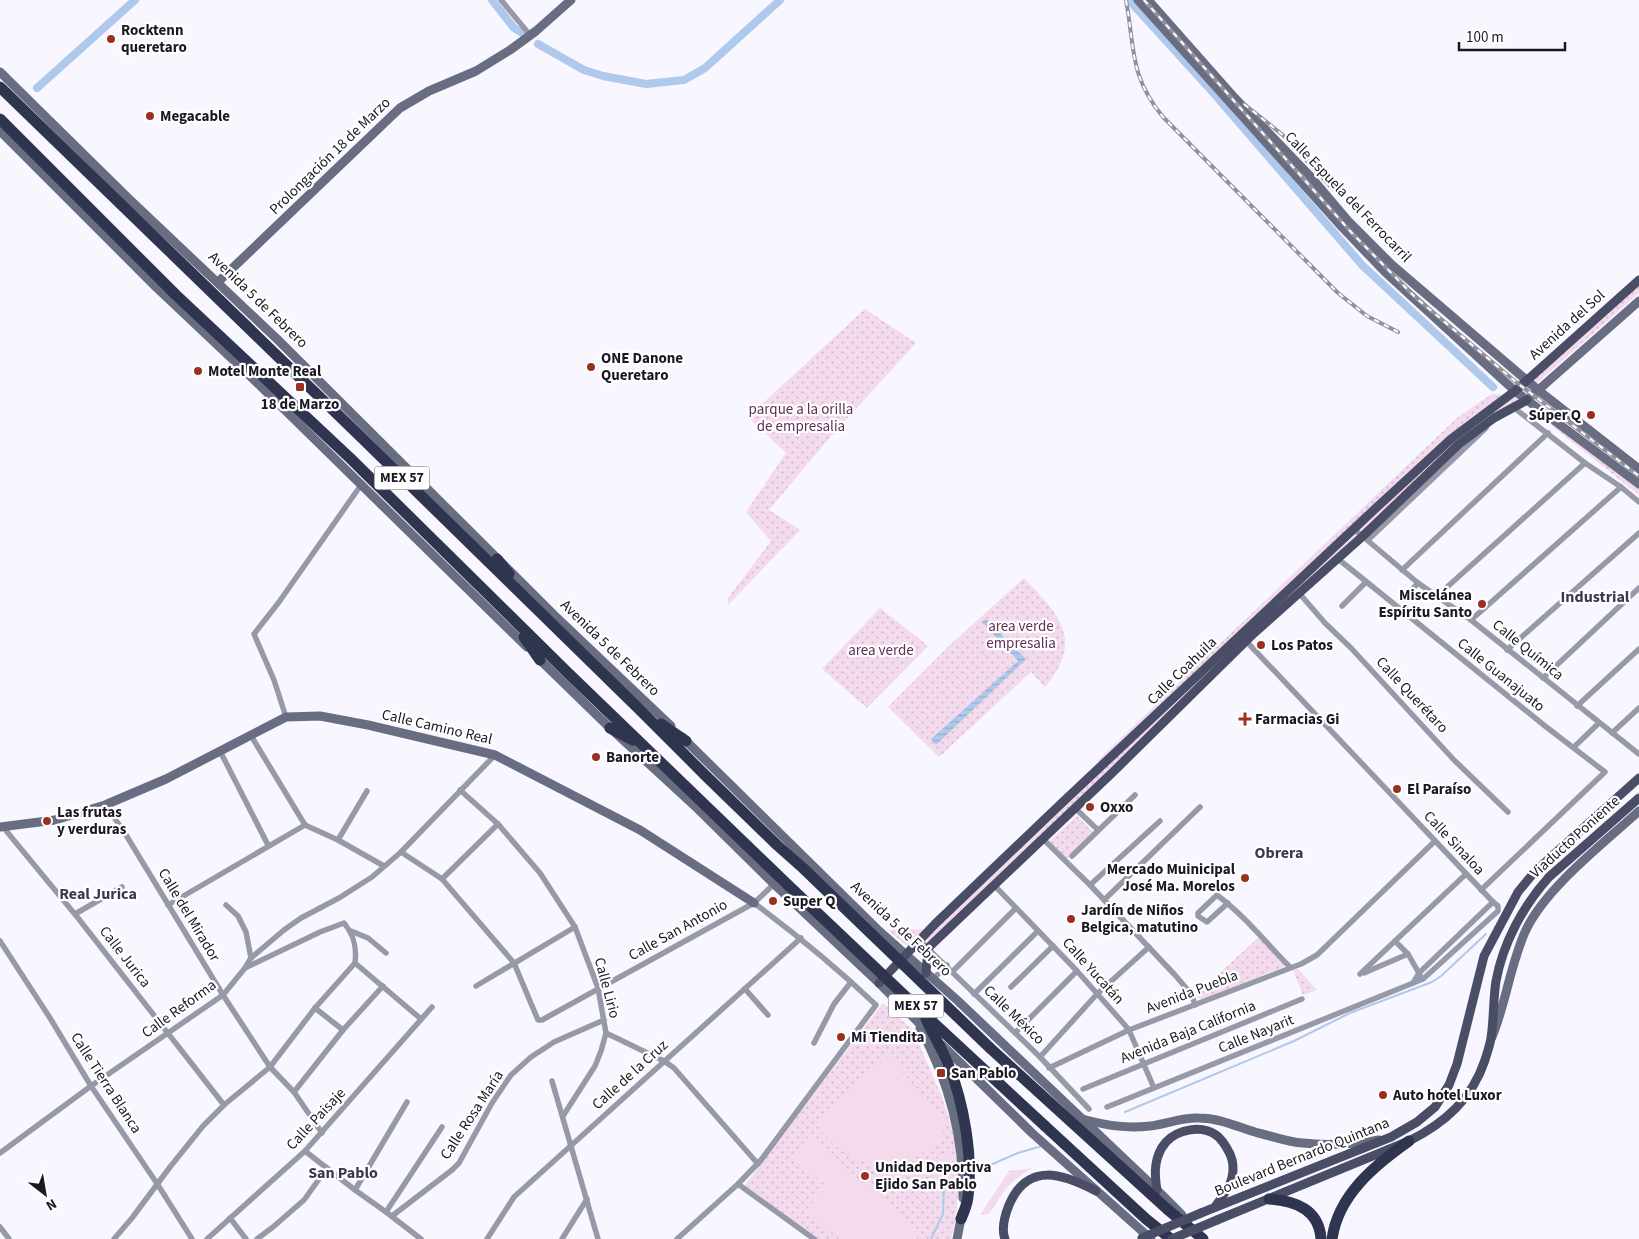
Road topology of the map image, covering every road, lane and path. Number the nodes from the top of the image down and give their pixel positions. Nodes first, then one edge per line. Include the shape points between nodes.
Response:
1 (501, 0) edge
2 (571, 0) edge
3 (1138, 0) edge
4 (1148, 0) edge
5 (530, 35) junction
6 (0, 72) edge
7 (0, 86) edge
8 (0, 119) edge
9 (0, 131) edge
10 (1639, 280) edge
11 (218, 282) junction
12 (1639, 300) edge
13 (1526, 380) junction
14 (1538, 390) junction
15 (1515, 391) junction
16 (1527, 400) junction
17 (1513, 406) junction
18 (1491, 414) junction
19 (1548, 434) junction
20 (1585, 464) junction
21 (1639, 469) edge
22 (1639, 484) edge
23 (361, 485) junction
24 (1621, 487) junction
25 (1639, 502) edge
26 (1354, 529) junction
27 (1639, 533) edge
28 (1365, 538) junction
29 (1337, 558) junction
30 (497, 559) junction
31 (1402, 570) junction
32 (1366, 582) junction
33 (1418, 583) junction
34 (1639, 588) edge
35 (1299, 593) junction
36 (1406, 596) dead end
37 (1436, 597) junction
38 (533, 606) junction
39 (1342, 606) dead end
40 (506, 612) junction
41 (1471, 620) junction
42 (1246, 642) junction
43 (1639, 649) edge
44 (1507, 650) junction
45 (540, 660) junction
46 (1543, 678) junction
47 (1577, 706) junction
48 (638, 708) junction
49 (1639, 708) edge
50 (286, 717) junction
51 (1599, 723) junction
52 (610, 728) junction
53 (1612, 733) junction
54 (250, 734) junction
55 (686, 741) junction
56 (643, 745) junction
57 (1574, 747) junction
58 (220, 751) junction
59 (1639, 754) edge
60 (495, 755) junction
61 (1639, 778) edge
62 (460, 790) junction
63 (367, 791) dead end
64 (1135, 795) dead end
65 (1639, 798) edge
66 (105, 805) junction
67 (1075, 808) junction
68 (1200, 808) dead end
69 (1639, 811) edge
70 (1508, 812) dead end
71 (1160, 821) dead end
72 (498, 824) junction
73 (305, 825) junction
74 (1, 827) edge
75 (1098, 830) junction
76 (1043, 839) junction
77 (338, 840) junction
78 (1435, 841) junction
79 (268, 845) junction
80 (400, 852) junction
81 (1072, 856) dead end
82 (384, 866) junction
83 (1466, 874) junction
84 (442, 878) junction
85 (774, 884) junction
86 (994, 884) junction
87 (1090, 885) junction
88 (122, 887) dead end
89 (1481, 890) junction
90 (1104, 900) junction
91 (1494, 902) junction
92 (754, 903) junction
93 (1228, 903) junction
94 (168, 905) junction
95 (226, 905) dead end
96 (1016, 908) junction
97 (1498, 909) joint
98 (75, 914) junction
99 (575, 927) junction
100 (351, 930) junction
101 (1038, 931) junction
102 (801, 938) junction
103 (919, 940) junction
104 (0, 941) edge
105 (1395, 941) junction
106 (1053, 946) junction
107 (1149, 947) junction
108 (928, 948) junction
109 (386, 953) dead end
110 (1408, 954) junction
111 (906, 955) junction
112 (251, 958) junction
113 (355, 963) junction
114 (514, 963) junction
115 (947, 965) junction
116 (1290, 967) junction
117 (245, 968) junction
118 (952, 971) junction
119 (1077, 971) junction
120 (1419, 973) junction
121 (930, 976) junction
122 (1423, 979) junction
123 (851, 982) junction
124 (879, 983) junction
125 (1413, 983) junction
126 (383, 986) junction
127 (476, 986) dead end
128 (1011, 987) dead end
129 (598, 988) junction
130 (745, 989) junction
131 (974, 994) junction
132 (1097, 994) junction
133 (223, 995) junction
134 (1302, 999) dead end
135 (1195, 1005) junction
136 (432, 1007) dead end
137 (316, 1008) junction
138 (768, 1015) dead end
139 (920, 1017) junction
140 (421, 1019) junction
141 (604, 1020) junction
142 (344, 1030) junction
143 (1129, 1030) junction
144 (606, 1032) junction
145 (1015, 1033) junction
146 (168, 1034) junction
147 (1491, 1040) junction
148 (814, 1043) dead end
149 (1040, 1057) junction
150 (664, 1061) junction
151 (1144, 1063) junction
152 (270, 1067) junction
153 (1049, 1068) junction
154 (552, 1081) dead end
155 (91, 1086) junction
156 (1154, 1088) junction
157 (1083, 1089) dead end
158 (294, 1092) junction
159 (406, 1102) dead end
160 (224, 1105) junction
161 (1107, 1107) dead end
162 (1089, 1109) dead end
163 (563, 1116) junction
164 (1082, 1119) junction
165 (442, 1127) dead end
166 (322, 1133) junction
167 (1391, 1137) junction
168 (1409, 1141) junction
169 (571, 1145) junction
170 (305, 1151) junction
171 (0, 1153) edge
172 (758, 1164) junction
173 (327, 1168) junction
174 (738, 1184) junction
175 (158, 1185) junction
176 (355, 1190) junction
177 (1157, 1190) junction
178 (1096, 1191) junction
179 (587, 1199) junction
180 (1270, 1200) junction
181 (1214, 1208) junction
182 (386, 1212) junction
183 (392, 1216) junction
184 (230, 1218) junction
185 (961, 1219) joint
186 (1, 1230) edge
187 (680, 1238) edge
188 (9, 1239) edge
189 (114, 1239) edge
190 (192, 1239) edge
191 (208, 1239) edge
192 (246, 1239) edge
193 (257, 1239) edge
194 (421, 1239) edge
195 (487, 1239) edge
196 (562, 1239) edge
197 (598, 1239) edge
198 (814, 1239) edge
199 (957, 1239) edge
200 (1005, 1239) edge
201 (1144, 1239) edge
202 (1171, 1239) edge
203 (1204, 1239) edge
204 (1321, 1239) edge
205 (1332, 1239) edge

1 - 5 street
2 - 5 main road, Prolongación 18 de Marzo
3 - 15 main road, Calle Espuela del Ferrocarril via 1384,272
4 - 13 main road, Calle Espuela del Ferrocarril via 1348,221 1392,265
5 - 11 main road, Prolongación 18 de Marzo via 476,71 429,90 400,108
6 - 11 main road, Avenida 5 de Febrero
7 - 38 highway, Avenida 5 de Febrero / MEX 57
8 - 40 highway, MEX 57 via 176,294 350,458
9 - 23 main road
10 - 13 main road, Avenida del Sol
11 - 30 main road, Avenida 5 de Febrero
12 - 14 main road, Avenida del Sol
13 - 14 main road, Calle Espuela del Ferrocarril
13 - 15 main road, Avenida del Sol
14 - 16 main road, Avenida del Sol
14 - 21 main road, Calle Espuela del Ferrocarril
15 - 16 main road, Calle Espuela del Ferrocarril
15 - 18 main road, Calle Coahuila
16 - 17 main road, Calle Coahuila
16 - 22 main road, Calle Espuela del Ferrocarril
17 - 18 main road, Calle Coahuila
17 - 19 street
18 - 26 main road, Calle Coahuila via 1452,439
18 - 28 main road, Calle Coahuila
19 - 20 street
19 - 31 street
20 - 24 street
20 - 37 street
23 - 45 main road
23 - 50 street via 254,634
24 - 25 street
24 - 41 street
26 - 28 street, Calle Química
26 - 103 main road, Calle Coahuila
27 - 44 street
28 - 29 main road, Calle Coahuila
28 - 31 street, Calle Química
29 - 32 street, Calle Guanajuato
29 - 35 main road, Calle Coahuila
30 - 38 highway
30 - 55 main road, Avenida 5 de Febrero
31 - 33 street, Calle Química
32 - 39 street
32 - 57 street, Calle Guanajuato
33 - 36 street
33 - 37 street, Calle Química
34 - 46 street
35 - 42 main road, Calle Coahuila
35 - 70 street, Calle Querétaro via 1454,760
37 - 41 street, Calle Química
38 - 48 highway, Avenida 5 de Febrero / MEX 57
40 - 45 highway
40 - 56 highway, MEX 57
41 - 44 street, Calle Química
42 - 67 main road, Calle Coahuila
42 - 78 street, Calle Sinaloa
43 - 47 street
44 - 46 street, Calle Química
45 - 52 main road
46 - 47 street, Calle Química
47 - 51 street, Calle Química
48 - 55 highway
48 - 203 highway, Avenida 5 de Febrero / MEX 57, bridge via 990,1048
49 - 53 street
50 - 54 main road, Calle Camino Real
50 - 60 main road, Calle Camino Real via 320,716
51 - 53 street, Calle Química
51 - 57 street
52 - 56 highway
52 - 85 main road
53 - 59 street, Calle Química
54 - 58 main road, Calle Camino Real
54 - 73 street
55 - 111 main road, Avenida 5 de Febrero
56 - 139 highway, MEX 57, bridge
57 - 89 street, Calle Guanajuato via 1604,772
58 - 66 main road, Calle Camino Real
58 - 79 street
60 - 62 street, Calle Reforma
60 - 92 main road, Calle Camino Real via 640,830
61 - 167 main road, Boulevard Bernardo Quintana via 1553,855 1518,892 1484,956 1449,1085 1435,1107
62 - 72 street, Calle Lirio
62 - 80 street, Calle Reforma
63 - 77 street
64 - 75 street
65 - 147 main road, Viaducto Poniente via 1569,858 1536,892 1510,938 1502,960 1496,981
66 - 74 main road, Calle Camino Real via 55,820
66 - 94 street, Calle del Mirador
67 - 75 street
67 - 76 main road, Calle Coahuila
68 - 90 street
69 - 147 main road, Boulevard Bernardo Quintana via 1562,881 1539,908 1525,931
71 - 87 street
72 - 84 street
72 - 99 street, Calle Lirio via 540,873
73 - 77 street
73 - 79 street
74 - 98 street, Calle Jurica
75 - 81 street
76 - 86 main road, Calle Coahuila
76 - 87 street
77 - 82 street
78 - 83 street, Calle Sinaloa
78 - 116 street, Avenida Puebla via 1317,955
79 - 94 street
80 - 82 street, Calle Reforma
80 - 84 street
82 - 112 street, Calle Reforma via 339,898 301,918
83 - 89 street, Calle Sinaloa
83 - 105 street
84 - 114 street
85 - 92 street, Calle San Antonio
85 - 124 main road
86 - 96 street, Calle Yucatán
86 - 108 main road, Calle Coahuila
87 - 90 street
88 - 98 street
89 - 91 street, Calle Sinaloa
90 - 107 street
91 - 97 street, Calle Sinaloa
91 - 120 street
92 - 102 street, Calle Camino Real
92 - 129 street, Calle San Antonio
93 - 93 street via 1217,895 1198,916 1208,921
93 - 116 street
94 - 133 street, Calle del Mirador
95 - 112 street via 238,916 246,932
96 - 101 street, Calle Yucatán
96 - 118 street
97 - 122 street, Calle Nayarit
98 - 146 street, Calle Jurica
99 - 114 street
99 - 129 street, Calle Lirio
100 - 109 street via 368,938
100 - 113 street via 356,950
100 - 117 street via 344,923
101 - 106 street, Calle Yucatán
101 - 131 street
102 - 123 street, Calle Camino Real
102 - 130 street, Calle de la Cruz
103 - 108 street, Calle México
103 - 111 main road, Calle Coahuila
104 - 155 street, Calle Tierra Blanca
105 - 110 street
105 - 110 street via 1360,974
106 - 119 street, Calle Yucatán
106 - 128 street
107 - 132 street
107 - 135 street via 1192,995
108 - 115 street, Calle México
108 - 121 main road
110 - 120 street
111 - 121 main road, Avenida 5 de Febrero
111 - 124 main road, Calle Coahuila
112 - 117 street, Calle Reforma
113 - 126 street
113 - 137 street
114 - 127 street
114 - 129 street, Calle San Antonio via 538,1020
115 - 118 street, Calle México
115 - 121 street
116 - 135 street, Avenida Puebla
117 - 133 street, Calle Reforma
118 - 131 street, Calle México
119 - 132 street, Calle Yucatán
119 - 145 street
120 - 122 street
120 - 125 street
121 - 164 main road, Avenida 5 de Febrero
122 - 125 street, Calle Nayarit
123 - 148 street via 834,1004
123 - 172 street, Calle Camino Real via 876,1006
124 - 139 main road
125 - 156 street, Calle Nayarit
126 - 140 street
126 - 142 street
129 - 141 street, Calle Lirio
130 - 138 street
130 - 150 street, Calle de la Cruz
131 - 145 street, Calle México
132 - 143 street, Calle Yucatán
132 - 149 street
133 - 146 street, Calle Reforma
133 - 152 street, Calle del Mirador
134 - 151 street, Avenida Baja California
135 - 143 street, Avenida Puebla
136 - 140 street, Calle Paisaje
137 - 142 street
137 - 152 street
139 - 178 main road via 1032,1134
139 - 185 highway, bridge via 948,1064 962,1114 969,1164 968,1199
139 - 202 highway, MEX 57, bridge
140 - 166 street, Calle Paisaje
141 - 144 street, Calle Lirio
141 - 183 street, Calle Rosa María via 554,1042 511,1075 459,1163
142 - 158 street
143 - 151 street, Calle Yucatán
143 - 153 street, Avenida Puebla
144 - 150 street, Calle Lirio
144 - 163 street via 595,1066
145 - 149 street, Calle México
146 - 155 street, Calle Reforma
146 - 160 street, Calle Jurica
147 - 168 main road, Boulevard Bernardo Quintana via 1481,1071 1462,1102 1430,1130
149 - 153 street, Calle México
150 - 169 street, Calle de la Cruz
150 - 172 street, Calle Lirio via 674,1068
151 - 156 street, Calle Yucatán
151 - 157 street, Avenida Baja California
152 - 158 street, Calle del Mirador
152 - 160 street
153 - 162 street, Calle México
154 - 163 street
155 - 171 street, Calle Reforma
155 - 175 street, Calle Tierra Blanca
156 - 161 street, Calle Nayarit
158 - 166 street, Calle del Mirador
159 - 176 street
160 - 175 street via 186,1147
163 - 169 street
164 - 167 main road via 1128,1128 1198,1118 1223,1121 1301,1144 1361,1143
164 - 177 main road, Avenida 5 de Febrero
165 - 182 street
166 - 170 street, Calle Paisaje
167 - 181 main road, Boulevard Bernardo Quintana
168 - 180 main road, Boulevard Bernardo Quintana
168 - 205 highway via 1374,1168 1347,1198 1338,1215
169 - 179 street
169 - 195 street, Calle de la Cruz via 514,1197
170 - 173 street
170 - 184 street, Calle Paisaje
172 - 174 street
173 - 176 street
173 - 193 street via 304,1200
174 - 187 street
174 - 198 street
175 - 189 street
175 - 190 street, Calle Tierra Blanca
176 - 182 street
177 - 181 main road via 1156,1165 1167,1141 1182,1131 1202,1130 1216,1135 1233,1162 1233,1176
177 - 203 main road, Avenida 5 de Febrero
178 - 200 main road via 1074,1179 1054,1174 1024,1182 1005,1213
178 - 201 main road
179 - 196 street
179 - 197 street
180 - 202 main road, Boulevard Bernardo Quintana, bridge
180 - 204 highway via 1288,1201 1304,1208 1318,1225
181 - 201 main road, Boulevard Bernardo Quintana, bridge
182 - 183 street
183 - 194 street
184 - 191 street, Calle Paisaje
184 - 192 street
185 - 199 main road
186 - 188 street

